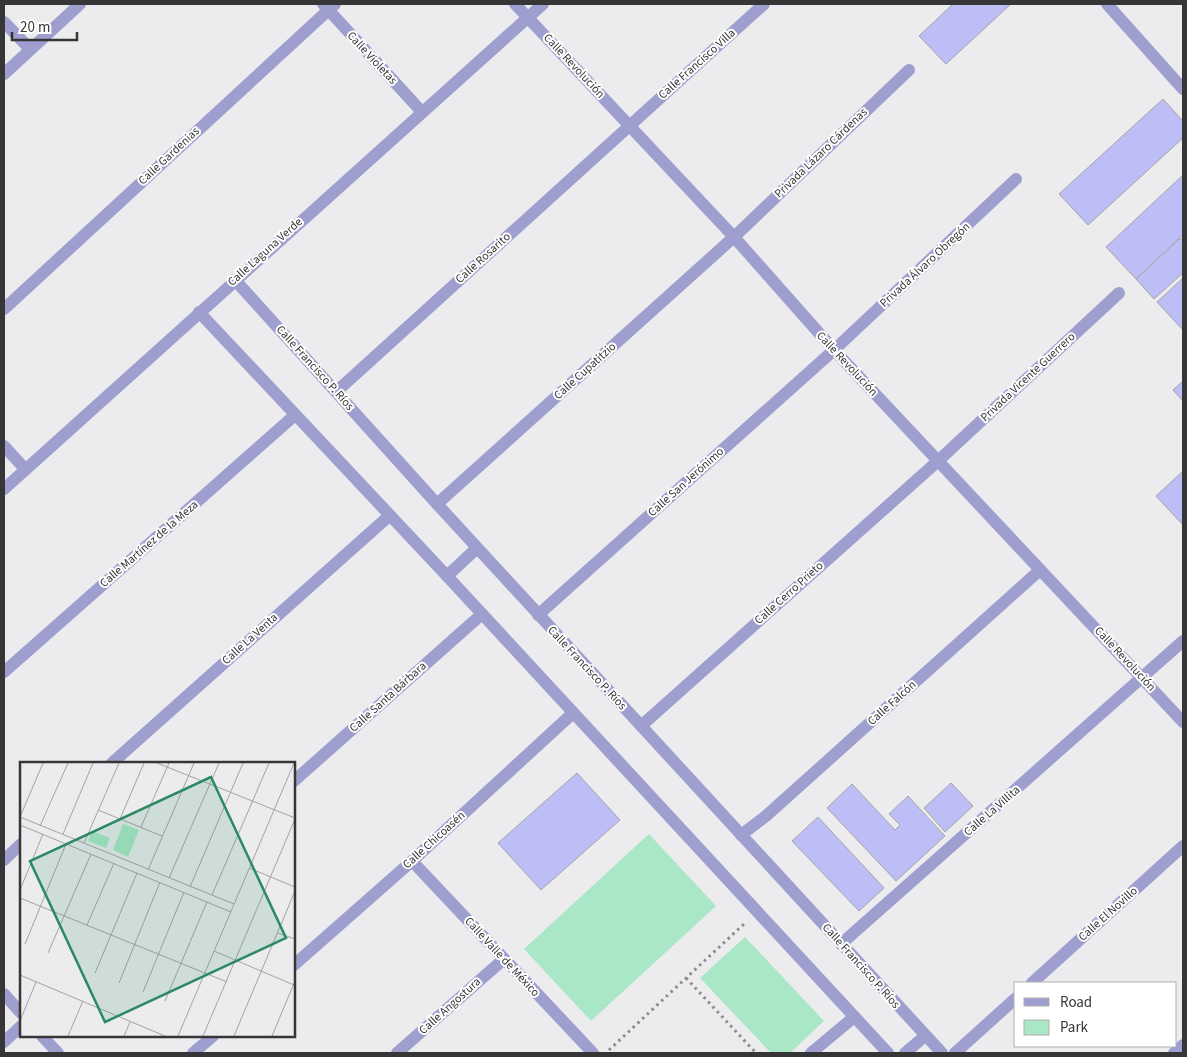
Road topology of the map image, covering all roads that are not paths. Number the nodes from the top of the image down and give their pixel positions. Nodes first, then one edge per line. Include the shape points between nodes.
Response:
1 (80, 4) edge
2 (515, 4) edge
3 (543, 4) edge
4 (764, 4) edge
5 (1107, 4) edge
6 (329, 6) edge
7 (528, 18) junction
8 (4, 22) edge
9 (30, 49) junction
10 (909, 70) dead end
11 (4, 74) edge
12 (1183, 89) edge
13 (422, 112) junction
14 (629, 125) junction
15 (1016, 179) dead end
16 (734, 237) junction
17 (235, 280) junction
18 (1119, 293) dead end
19 (4, 309) edge
20 (199, 312) junction
21 (834, 350) junction
22 (337, 392) junction
23 (295, 415) junction
24 (4, 446) edge
25 (938, 461) junction
26 (25, 470) junction
27 (4, 489) edge
28 (437, 504) junction
29 (389, 516) junction
30 (478, 548) junction
31 (1040, 570) junction
32 (448, 576) junction
33 (482, 614) junction
34 (538, 615) junction
35 (1183, 641) edge
36 (4, 672) edge
37 (1143, 678) junction
38 (573, 713) junction
39 (1183, 722) edge
40 (640, 726) junction
41 (113, 762) edge
42 (295, 780) edge
43 (741, 834) junction
44 (20, 845) edge
45 (1183, 846) edge
46 (4, 860) edge
47 (412, 861) junction
48 (841, 944) junction
49 (504, 958) junction
50 (295, 964) edge
51 (1033, 982) edge
52 (4, 994) edge
53 (1014, 1000) edge
54 (20, 1012) edge
55 (854, 1018) junction
56 (20, 1027) edge
57 (925, 1036) junction
58 (43, 1037) edge
59 (212, 1037) edge
60 (4, 1042) edge
61 (1183, 1045) edge
62 (58, 1053) edge
63 (193, 1053) edge
64 (397, 1053) edge
65 (593, 1053) edge
66 (811, 1053) edge
67 (888, 1053) edge
68 (905, 1053) edge
69 (942, 1053) edge
70 (955, 1053) edge
71 (1174, 1053) edge

1 - 9 street
2 - 7 street, Calle Revolución
3 - 7 street, Calle Laguna Verde
4 - 14 street, Calle Francisco Villa
5 - 12 street
6 - 13 street, Calle Violetas
6 - 19 street, Calle Gardenias
7 - 13 street, Calle Laguna Verde
7 - 14 street, Calle Revolución
8 - 9 street
9 - 11 street
10 - 16 street, Privada Lázaro Cárdenas
13 - 17 street, Calle Laguna Verde
14 - 16 street, Calle Revolución
14 - 22 street, Calle Rosarito
15 - 21 street, Privada Álvaro Obregón
16 - 21 street, Calle Revolución
16 - 28 street, Calle Cupatitzio
17 - 20 street, Calle Laguna Verde
17 - 22 street, Calle Francisco P. Ríos
18 - 25 street, Privada Vicente Guerrero
20 - 23 street
20 - 26 street, Calle Laguna Verde
21 - 25 street, Calle Revolución
21 - 34 street, Calle San Jerónimo
22 - 28 street, Calle Francisco P. Ríos
23 - 29 street
23 - 36 street, Calle Martínez de la Meza
24 - 26 street
25 - 31 street, Calle Revolución
25 - 40 street, Calle Cerro Prieto
26 - 27 street, Calle Laguna Verde
28 - 30 street, Calle Francisco P. Ríos
29 - 32 street
29 - 41 street, Calle La Venta
30 - 32 street
30 - 34 street, Calle Francisco P. Ríos
31 - 37 street, Calle Revolución
31 - 43 street, Calle Falcón via 766,816
32 - 33 street
33 - 38 street
33 - 42 street, Calle Santa Bárbara
34 - 40 street, Calle Francisco P. Ríos
35 - 37 street, Calle La Villita
37 - 39 street, Calle Revolución
37 - 48 street, Calle La Villita
38 - 47 street, Calle Chicoasén
38 - 55 street
40 - 43 street, Calle Francisco P. Ríos
43 - 48 street, Calle Francisco P. Ríos
44 - 46 street
45 - 51 street, Calle El Novillo
47 - 49 street, Calle Valle de México
47 - 50 street, Calle Chicoasén
48 - 57 street, Calle Francisco P. Ríos
49 - 64 street, Calle Angostura
49 - 65 street, Calle Valle de México
52 - 54 street
53 - 70 street
55 - 66 street
55 - 67 street
56 - 60 street
57 - 68 street
57 - 69 street, Calle Francisco P. Ríos
58 - 62 street
59 - 63 street
61 - 71 street

